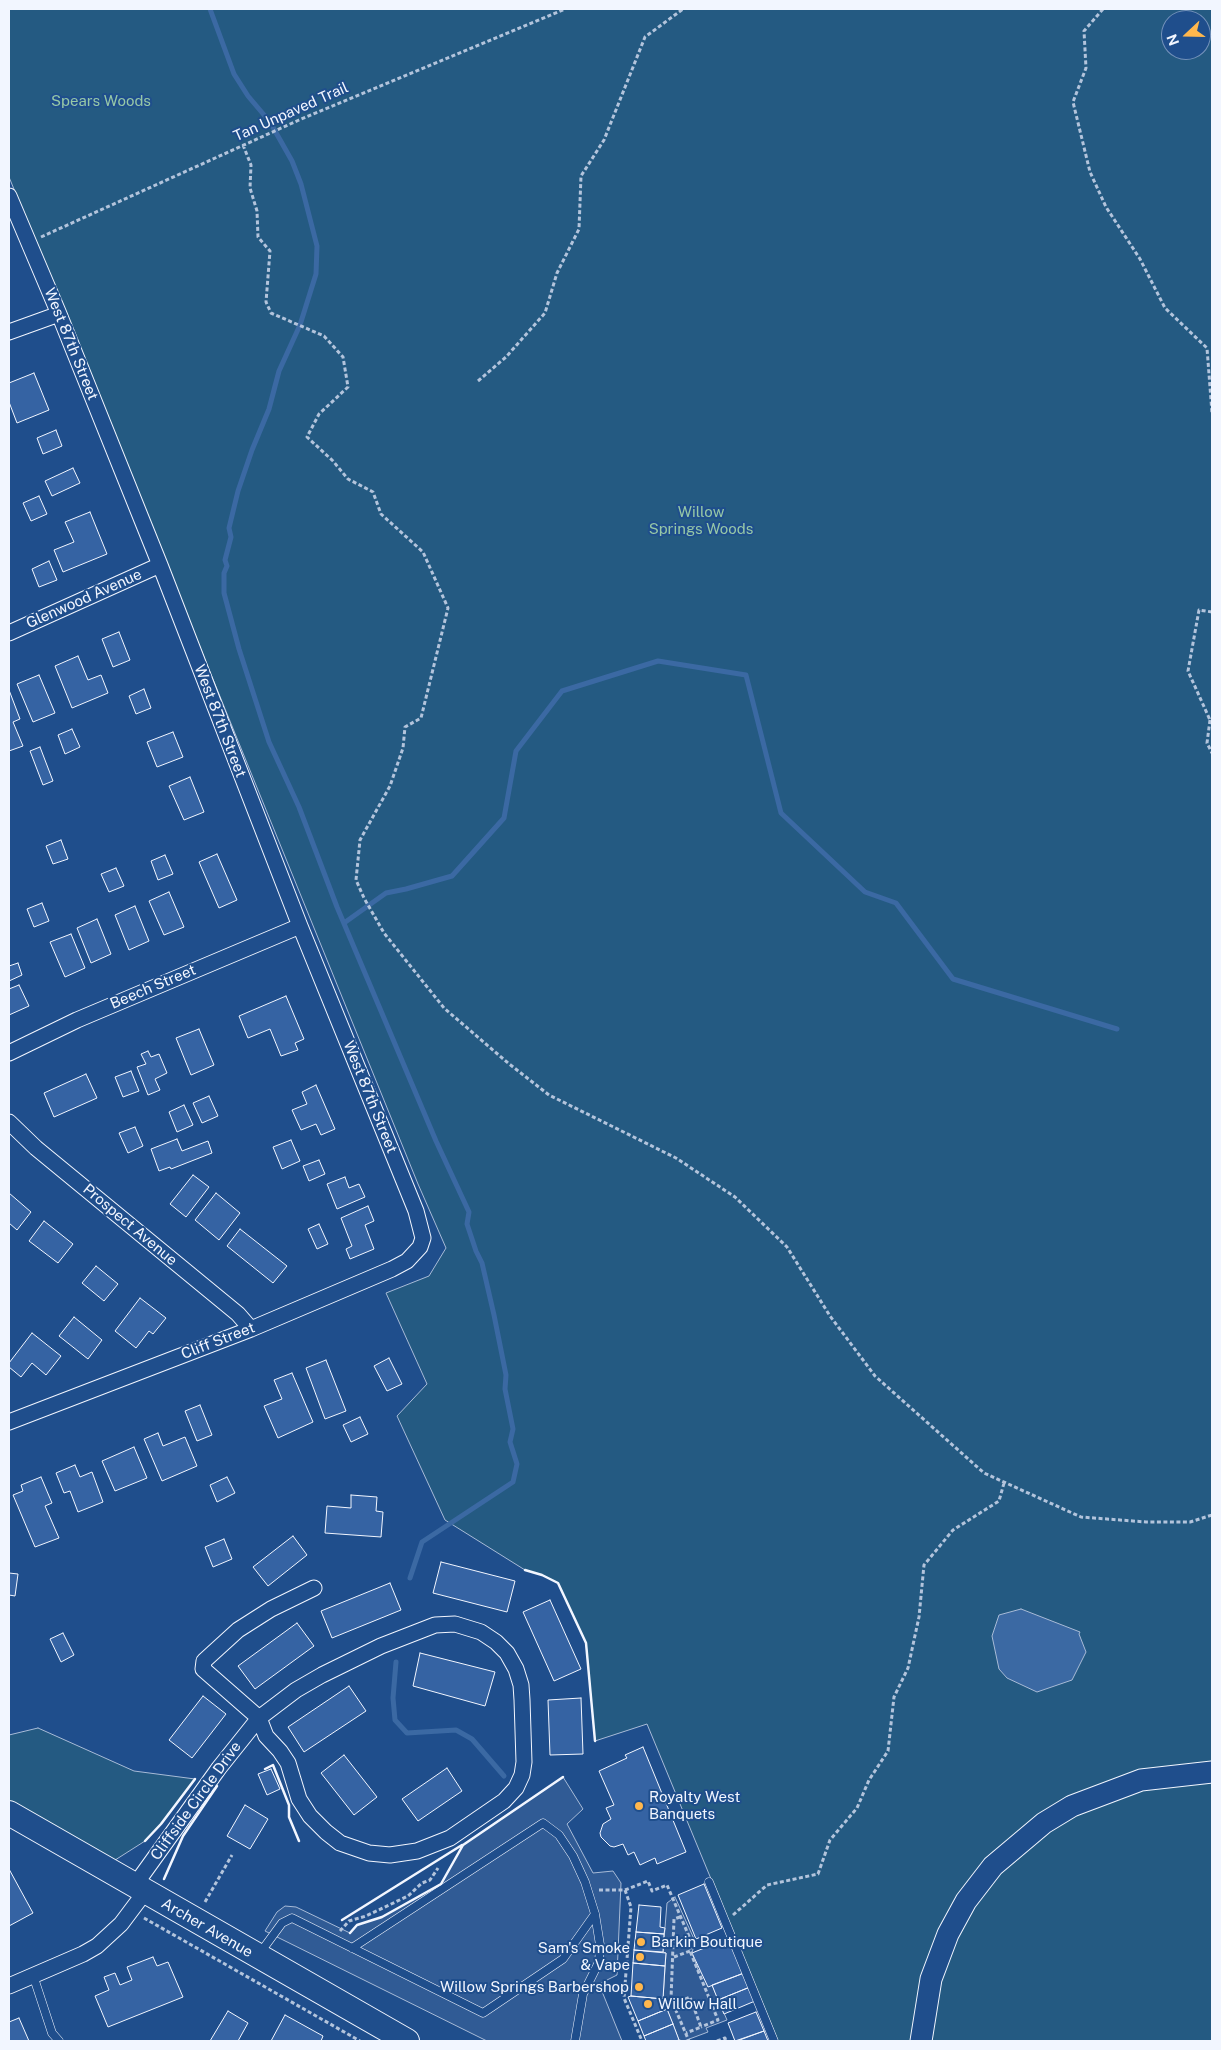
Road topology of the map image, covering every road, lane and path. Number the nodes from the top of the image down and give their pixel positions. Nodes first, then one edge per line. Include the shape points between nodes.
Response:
1 (565, 9) edge
2 (683, 9) edge
3 (1103, 9) edge
4 (243, 145) junction
5 (9, 196) edge
6 (29, 242) junction
7 (59, 314) junction
8 (9, 332) edge
9 (478, 381) dead end
10 (1212, 413) edge
11 (160, 565) junction
12 (1212, 612) edge
13 (9, 633) edge
14 (1211, 720) edge
15 (1212, 753) edge
16 (300, 926) junction
17 (9, 1053) edge
18 (9, 1122) edge
19 (420, 1247) joint
20 (251, 1329) junction
21 (9, 1422) edge
22 (1004, 1483) junction
23 (1212, 1515) edge
24 (314, 1588) dead end
25 (259, 1718) junction
26 (1212, 1772) edge
27 (9, 1813) edge
28 (232, 1854) dead end
29 (438, 1868) dead end
30 (709, 1882) dead end
31 (140, 1889) junction
32 (588, 1890) junction
33 (625, 1890) junction
34 (201, 1909) dead end
35 (595, 1914) junction
36 (680, 1917) junction
37 (144, 1918) dead end
38 (725, 1922) junction
39 (332, 1938) junction
40 (352, 1948) junction
41 (690, 1951) junction
42 (258, 1957) junction
43 (674, 1957) junction
44 (33, 1975) junction
45 (9, 1986) edge
46 (673, 2004) junction
47 (702, 2027) junction
48 (686, 2033) junction
49 (59, 2041) edge
50 (360, 2041) edge
51 (407, 2041) edge
52 (575, 2041) edge
53 (642, 2041) edge
54 (689, 2041) edge
55 (717, 2041) edge
56 (726, 2041) edge
57 (774, 2041) edge
58 (921, 2041) edge

1 - 4 path, Tan Unpaved Trail
2 - 9 path via 645,37 604,140 581,176 579,229 557,273 545,314 506,357
3 - 10 path via 1084,31 1086,68 1073,102 1090,172 1106,207 1140,259 1165,308 1207,348
4 - 6 path, Tan Unpaved Trail
4 - 22 path via 251,165 250,188 257,211 258,237 270,251 266,302 272,313 324,336 343,357 348,387 319,414 307,438 348,479 372,492 382,514 423,552 448,608 421,718 405,727 403,748 390,786 360,840 356,880 364,898 384,932 444,1008 508,1063 549,1095 676,1158 735,1198 787,1247 830,1316 875,1376 984,1474
5 - 6 street, West 87th Street
6 - 7 street, West 87th Street
7 - 8 street
7 - 11 street, West 87th Street
11 - 13 street, Glenwood Avenue
11 - 16 street, West 87th Street
12 - 14 path via 1198,610 1188,671
14 - 15 path via 1207,743
16 - 17 street, Beech Street via 86,1016
16 - 19 street, West 87th Street via 416,1212 423,1238
18 - 20 street, Prospect Avenue via 36,1148 238,1314
19 - 20 street, Cliff Street via 407,1261 392,1269
20 - 21 street, Cliff Street
22 - 23 path via 1081,1517 1190,1522
22 - 38 path via 999,1501 953,1530 924,1565 919,1618 908,1668 894,1696 888,1751 869,1780 857,1808 830,1840 818,1874 767,1885
24 - 25 street via 238,1630 204,1661 203,1669
25 - 25 street, Cliffside Circle Drive via 296,1690 344,1663 436,1625 455,1624 481,1632 496,1642 516,1669 522,1700 522,1775 504,1801 450,1838 417,1851 390,1855 369,1853 340,1843 310,1816 299,1798 288,1763 266,1736
25 - 31 street, Cliffside Circle Drive via 220,1768
26 - 58 street via 1141,1780 1072,1806 1044,1823 993,1866 966,1901 948,1934 931,1979
27 - 31 main road, Archer Avenue
28 - 34 path
29 - 39 path via 430,1880 408,1896 349,1921
30 - 38 lane
31 - 42 main road, Archer Avenue
31 - 44 street, Cliffside Circle Drive via 121,1924 97,1946
32 - 33 path
32 - 35 lane
32 - 40 lane via 573,1856 559,1835 544,1823
33 - 36 path via 648,1881 652,1891 667,1886
33 - 53 path via 631,1907 624,1998
35 - 40 lane via 564,1959 483,2013
35 - 52 lane via 599,1962 583,1994
36 - 41 path via 691,1941
36 - 43 path via 674,1919
37 - 50 path
38 - 57 lane
39 - 40 lane
39 - 42 lane via 292,1918 282,1923
41 - 43 path
41 - 47 path via 718,2020
42 - 51 main road, Archer Avenue
43 - 46 path
44 - 45 street, Cliffside Circle Drive
44 - 49 lane via 52,2034
46 - 47 path via 690,1997
46 - 48 path
47 - 48 path
48 - 54 path
55 - 56 path via 725,2038

